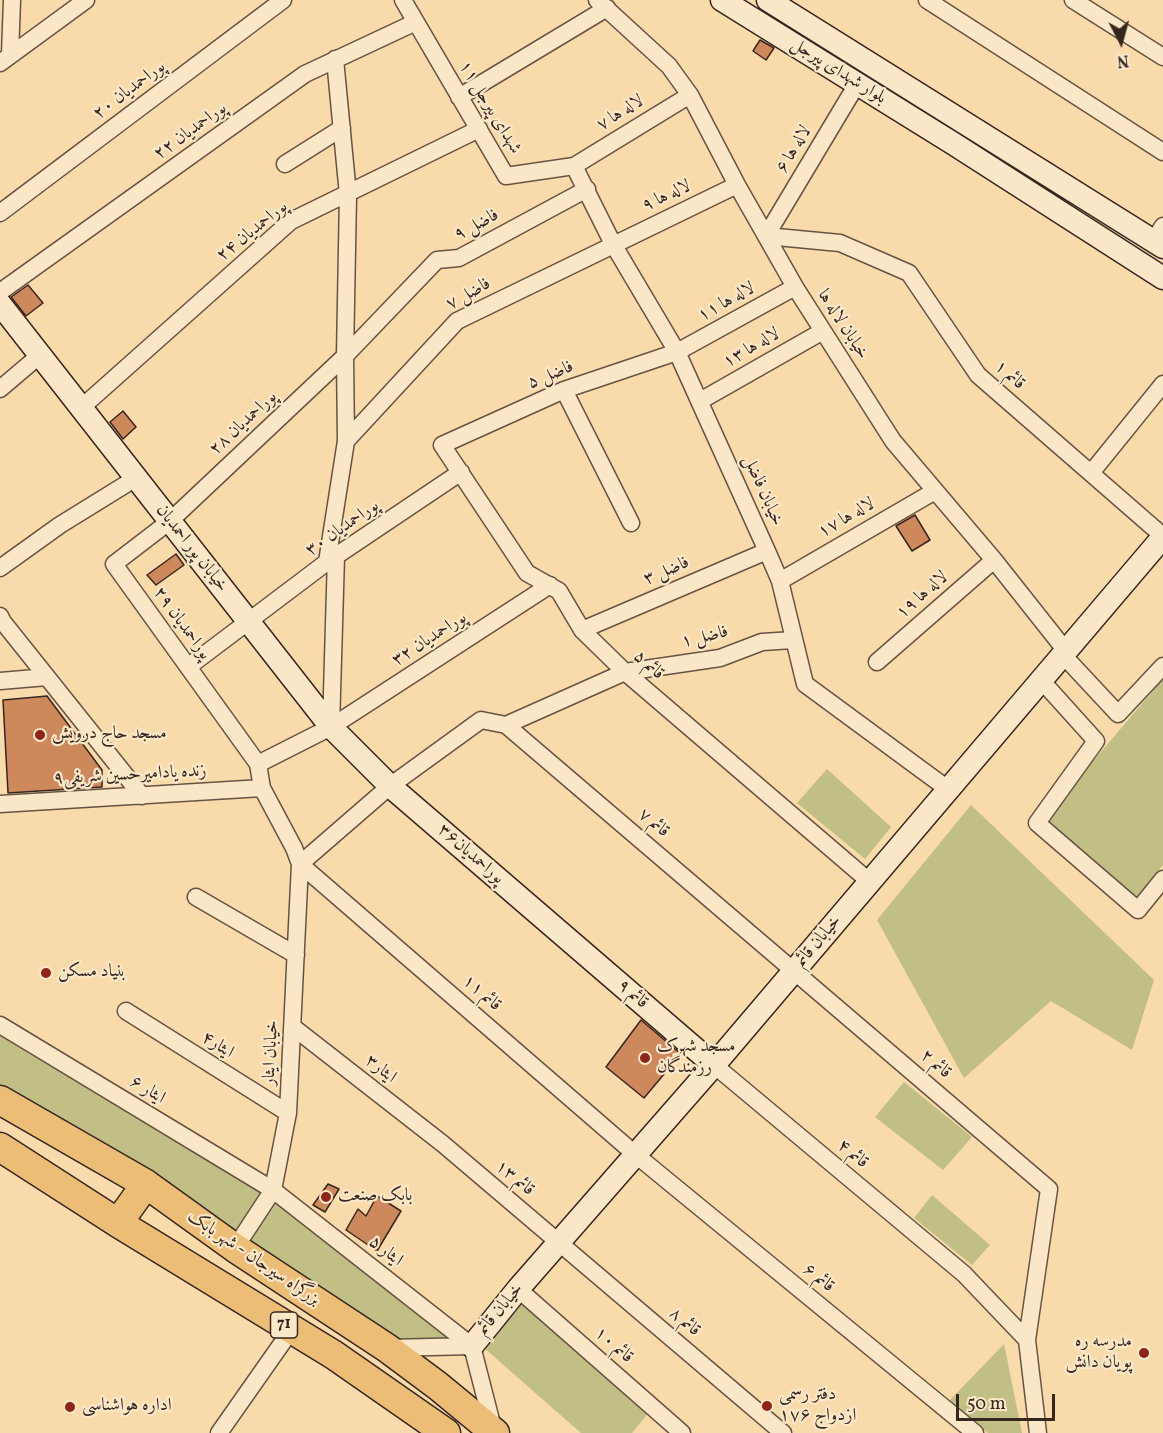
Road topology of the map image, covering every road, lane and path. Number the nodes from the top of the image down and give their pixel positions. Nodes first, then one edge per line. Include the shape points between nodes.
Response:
1 (12, 0) edge
2 (86, 0) edge
3 (283, 0) edge
4 (403, 0) edge
5 (722, 0) edge
6 (768, 0) edge
7 (798, 0) edge
8 (927, 0) edge
9 (1073, 0) edge
10 (603, 3) edge
11 (416, 22) junction
12 (803, 23) junction
13 (1163, 57) edge
14 (5, 59) edge
15 (335, 59) junction
16 (857, 84) junction
17 (690, 95) junction
18 (459, 97) junction
19 (969, 127) junction
20 (342, 128) junction
21 (479, 129) junction
22 (990, 140) junction
23 (954, 144) junction
24 (1163, 152) edge
25 (978, 159) junction
26 (285, 164) dead end
27 (574, 166) junction
28 (737, 185) junction
29 (587, 189) junction
30 (348, 195) junction
31 (0, 213) edge
32 (766, 236) junction
33 (1160, 238) edge
34 (613, 244) junction
35 (1163, 278) edge
36 (795, 287) junction
37 (0, 292) edge
38 (0, 304) edge
39 (823, 331) junction
40 (677, 352) junction
41 (40, 355) junction
42 (345, 356) junction
43 (1163, 384) edge
44 (0, 389) edge
45 (564, 390) junction
46 (700, 401) junction
47 (81, 408) junction
48 (346, 441) junction
49 (441, 445) joint
50 (461, 472) junction
51 (1090, 473) junction
52 (136, 478) junction
53 (934, 491) junction
54 (170, 521) junction
55 (631, 523) dead end
56 (1163, 537) edge
57 (767, 551) junction
58 (332, 560) junction
59 (994, 560) junction
60 (0, 568) edge
61 (780, 581) junction
62 (550, 585) junction
63 (0, 616) edge
64 (249, 622) junction
65 (582, 630) junction
66 (793, 640) junction
67 (1065, 653) junction
68 (877, 662) dead end
69 (1163, 666) edge
70 (188, 667) junction
71 (625, 672) junction
72 (47, 677) junction
73 (1041, 680) junction
74 (0, 681) edge
75 (506, 725) junction
76 (331, 727) junction
77 (258, 764) junction
78 (390, 786) junction
79 (262, 788) junction
80 (949, 790) junction
81 (142, 796) junction
82 (0, 804) edge
83 (297, 856) junction
84 (1163, 879) edge
85 (870, 882) junction
86 (196, 897) dead end
87 (550, 924) joint
88 (296, 955) junction
89 (795, 970) junction
90 (126, 1011) dead end
91 (0, 1025) edge
92 (293, 1027) junction
93 (714, 1065) junction
94 (0, 1100) edge
95 (288, 1113) junction
96 (443, 1144) joint
97 (0, 1147) edge
98 (636, 1155) junction
99 (146, 1185) junction
100 (273, 1190) junction
101 (118, 1223) junction
102 (560, 1243) junction
103 (235, 1248) junction
104 (518, 1289) junction
105 (292, 1329) junction
106 (1028, 1340) junction
107 (472, 1346) junction
108 (387, 1348) junction
109 (494, 1432) edge
110 (219, 1433) edge
111 (446, 1433) edge
112 (681, 1433) edge
113 (783, 1433) edge
114 (975, 1433) edge
115 (1038, 1433) edge

1 - 14 street
2 - 14 street
3 - 31 street, پوراحمدیان ۲۰
4 - 11 street, شهدای پیرجل ۱۱
5 - 16 street, بلوار شهدای پیرجل
6 - 12 street, بلوار شهدای پیرجل
7 - 12 street
8 - 24 street
9 - 13 street
10 - 17 street, خیابان لاله ها via 669,66
10 - 18 street
11 - 15 street, پوراحمدیان ۲۲
11 - 18 street, شهدای پیرجل ۱۱
12 - 19 street, بلوار شهدای پیرجل
15 - 20 street
15 - 37 street, پوراحمدیان ۲۲ via 305,74
16 - 23 street, بلوار شهدای پیرجل
16 - 32 street, لاله ها ۶
17 - 27 street, لاله ها ۷
17 - 28 street, خیابان لاله ها
18 - 21 street, شهدای پیرجل ۱۱
19 - 22 street, بلوار شهدای پیرجل
19 - 23 street via 970,139 961,145
20 - 26 street
20 - 30 street
21 - 27 street, شهدای پیرجل ۱۱ via 506,176
21 - 30 street, پوراحمدیان ۲۴
22 - 25 street via 979,144
22 - 33 street, بلوار شهدای پیرجل
23 - 25 street, بلوار شهدای پیرجل
25 - 35 street, بلوار شهدای پیرجل
27 - 29 street, خیابان فاضل
28 - 32 street, خیابان لاله ها
28 - 34 street, لاله ها ۹
29 - 34 street, خیابان فاضل
29 - 42 street, فاضل ۹ via 459,258 437,260
30 - 42 street
30 - 47 street, پوراحمدیان ۲۴ via 291,221
32 - 36 street, خیابان لاله ها
32 - 51 street, قائم ۱ via 840,243 909,273 978,375
34 - 40 street, خیابان فاضل
34 - 48 street, فاضل ۷ via 457,321
36 - 39 street, خیابان لاله ها
36 - 40 street, لاله ها ۱۱
38 - 41 street, خیابان پور احمدیان
39 - 46 street, لاله ها ۱۳
39 - 53 street, خیابان لاله ها via 893,441
40 - 45 street, فاضل ۵
40 - 46 street, خیابان فاضل
41 - 44 street
41 - 47 street, خیابان پور احمدیان
42 - 48 street
42 - 54 street, پوراحمدیان ۲۸
43 - 51 street
45 - 49 street, فاضل ۵
45 - 55 street
46 - 57 street, خیابان فاضل
47 - 52 street, خیابان پور احمدیان
48 - 58 street
49 - 50 street, قائم ۵
50 - 58 street, پوراحمدیان ۳۰
50 - 62 street, قائم ۵ via 527,573
51 - 56 street, قائم ۱
52 - 54 street, خیابان پور احمدیان
52 - 60 street
53 - 59 street, خیابان لاله ها
53 - 61 street, لاله ها ۱۷
54 - 64 street, خیابان پور احمدیان
54 - 70 street, پوراحمدیان ۲۹ via 114,564
56 - 67 street, خیابان قائم
57 - 61 street, خیابان فاضل
57 - 65 street, فاضل ۳
58 - 64 street, پوراحمدیان ۳۰
58 - 76 street
59 - 67 street, خیابان لاله ها
59 - 68 street, لاله ها ۱۹
61 - 66 street, خیابان فاضل
62 - 65 street, قائم ۵ via 559,591
62 - 76 street, پوراحمدیان ۳۲
63 - 72 street
64 - 70 street, پوراحمدیان ۳۰
64 - 76 street, خیابان پور احمدیان
65 - 71 street, قائم ۵
66 - 71 street, فاضل ۱ via 762,642 720,658
66 - 80 street, خیابان فاضل via 805,684
67 - 69 street, خیابان لاله ها via 1118,714
67 - 73 street, خیابان قائم
70 - 77 street, پوراحمدیان ۲۹
71 - 75 street, فاضل ۱
71 - 85 street, قائم ۵
72 - 74 street
72 - 81 street
73 - 80 street, خیابان قائم
73 - 84 street via 1096,741 1037,823 1138,910
75 - 78 street, قائم ۷ via 481,720
75 - 89 street, قائم ۷
76 - 77 street, پوراحمدیان ۳۲
76 - 78 street, خیابان پور احمدیان
77 - 79 street
78 - 83 street
78 - 87 street, پوراحمدیان۳۶
79 - 81 street, زنده یادامیرحسین شریفی۹
79 - 83 street
80 - 85 street, خیابان قائم
81 - 82 street, زنده یادامیرحسین شریفی۹
83 - 88 street, خیابان ایثار
83 - 98 street, قائم ۱۱
85 - 89 street, خیابان قائم
86 - 88 street
87 - 93 street, قائم ۹
88 - 92 street, خیابان ایثار
89 - 93 street, خیابان قائم
89 - 106 street, قائم ۲ via 1049,1189
90 - 95 street, ایثار۴
91 - 100 street, ایثار ۶
92 - 95 street, خیابان ایثار
92 - 96 street, ایثار۳
93 - 98 street, خیابان قائم
93 - 106 street, قائم ۴ via 964,1274
94 - 99 highway, بزرگراه سیرجان - شهر بابک / 71
95 - 100 street, خیابان ایثار
96 - 102 street, قائم ۱۳
97 - 101 highway, بزرگراه سیرجان - شهر بابک / 71
98 - 102 street, خیابان قائم
98 - 114 street, قائم ۶
99 - 101 highway
99 - 103 highway, بزرگراه سیرجان - شهر بابک / 71
100 - 103 street, خیابان ایثار
100 - 107 street, ایثار ۵
101 - 105 highway, بزرگراه سیرجان - شهر بابک / 71
102 - 104 street, خیابان قائم
102 - 113 street, قائم ۸
103 - 108 highway, بزرگراه سیرجان - شهر بابک / 71
104 - 107 street, خیابان قائم
104 - 112 street, قائم ۱۰
105 - 110 street
105 - 111 highway, بزرگراه سیرجان - شهر بابک / 71
106 - 115 street
107 - 108 street
107 - 109 street
108 - 109 highway, بزرگراه سیرجان - شهر بابک / 71

